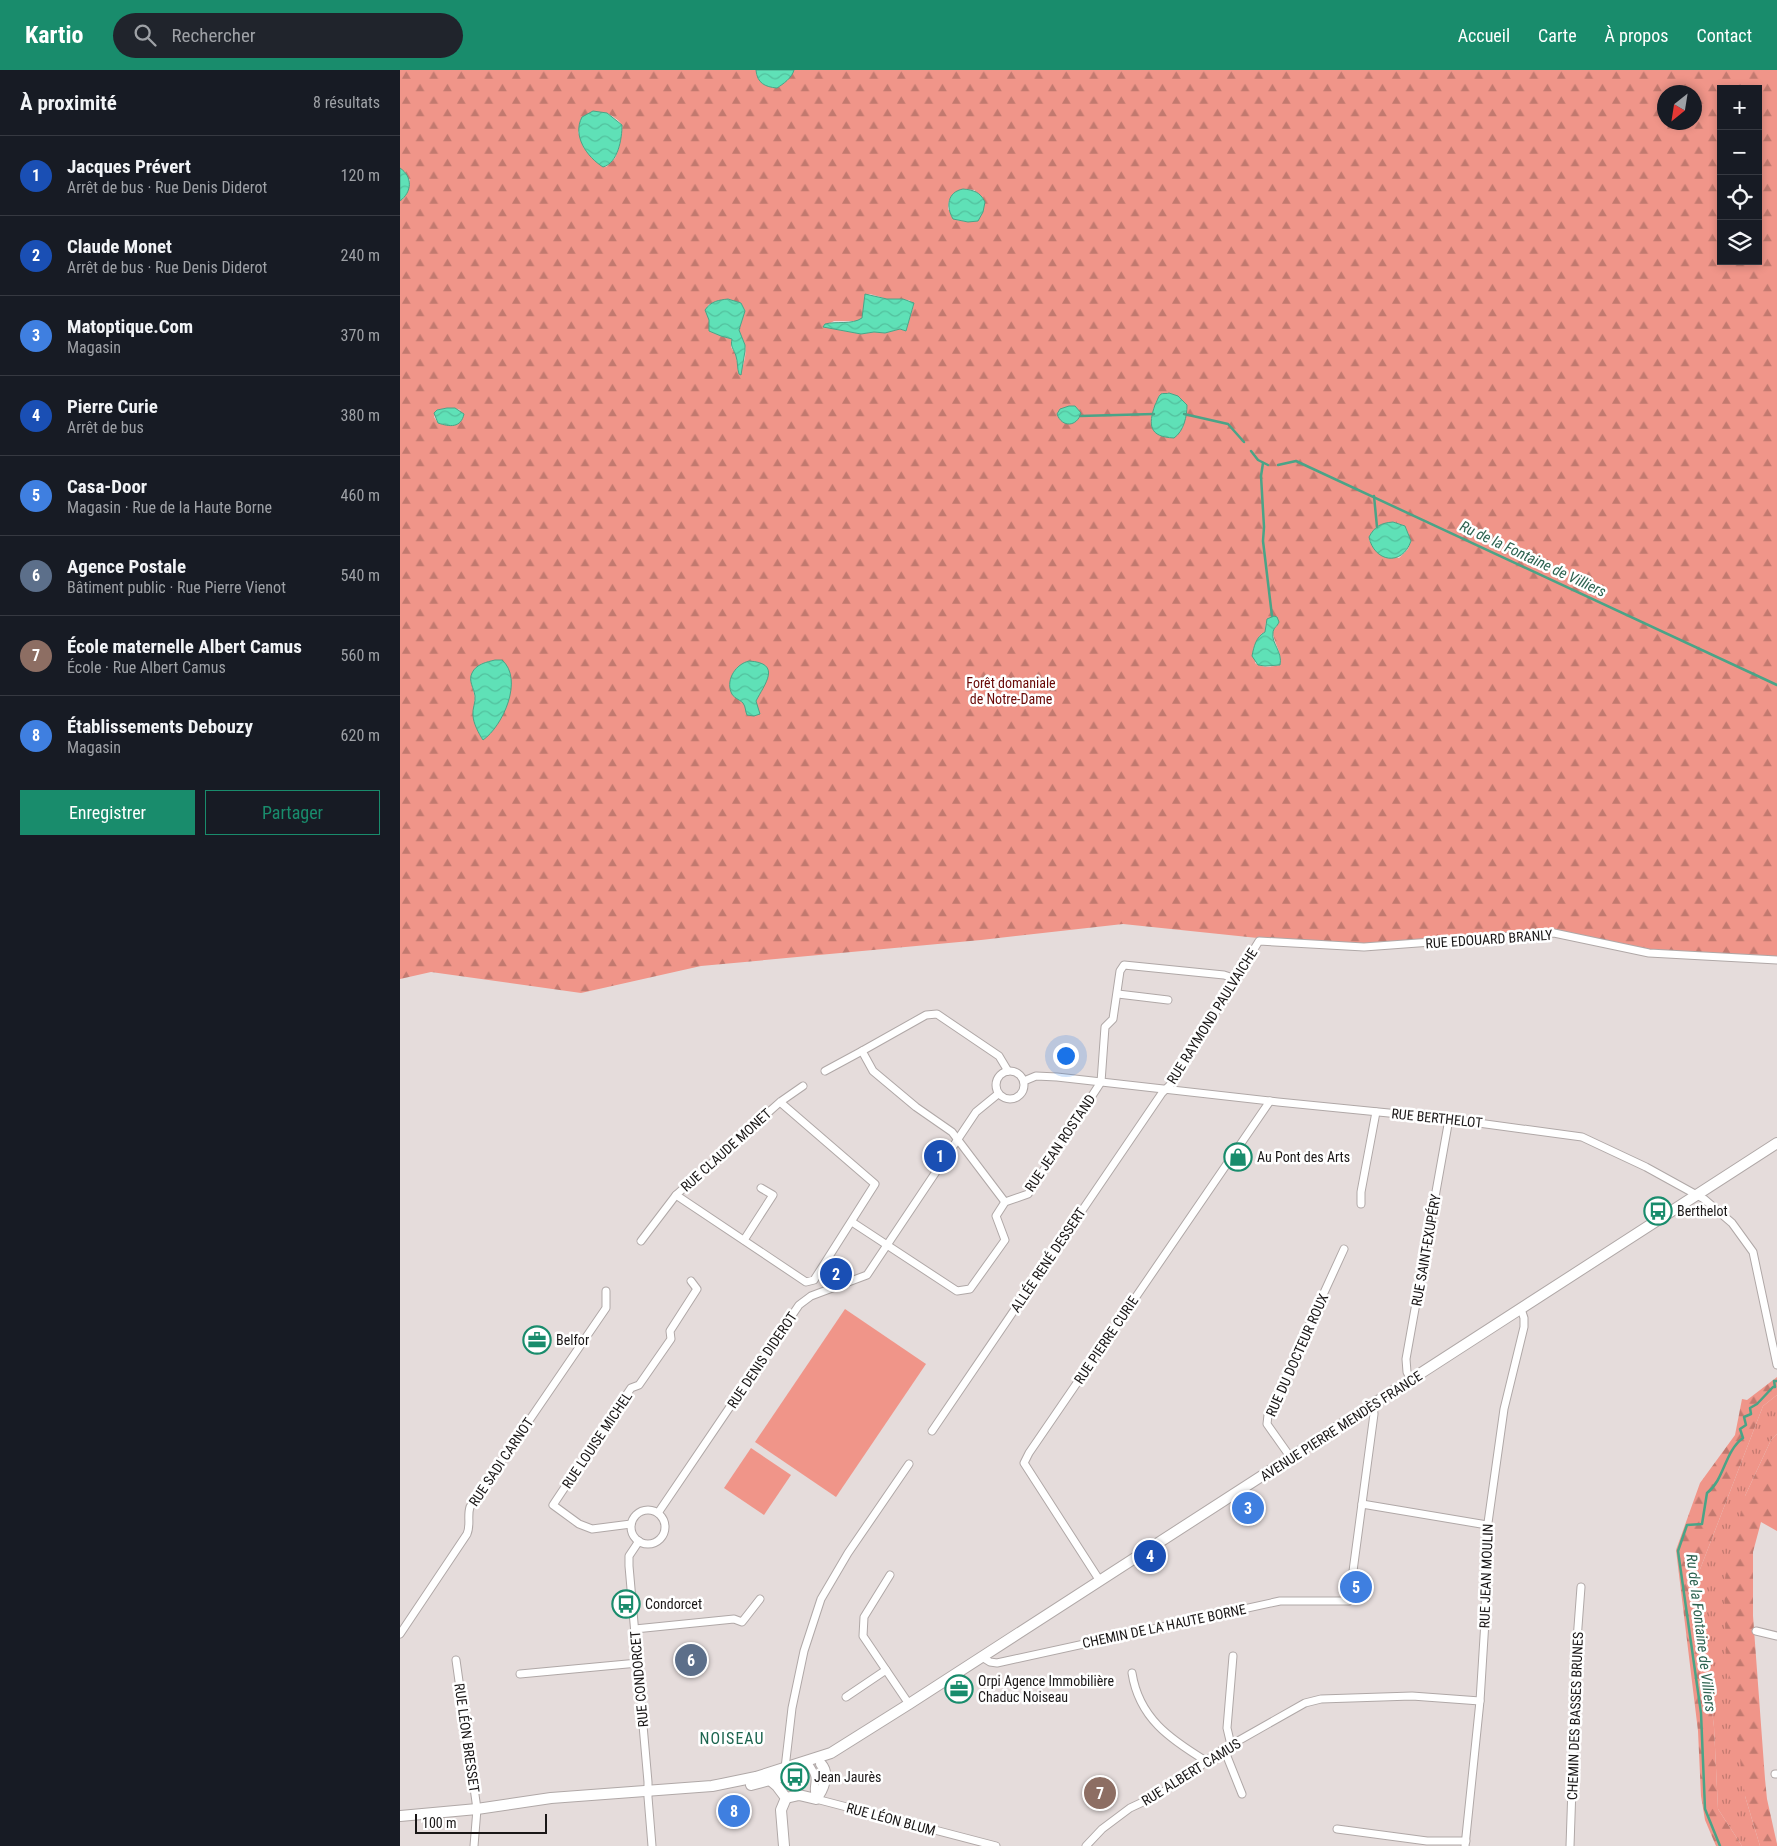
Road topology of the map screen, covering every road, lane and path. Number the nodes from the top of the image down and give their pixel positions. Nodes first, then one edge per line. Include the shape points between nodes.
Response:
1 (1259, 941) joint
2 (1777, 960) edge
3 (1236, 979) junction
4 (1118, 994) junction
5 (1168, 1000) dead end
6 (862, 1051) junction
7 (825, 1070) dead end
8 (1008, 1071) junction
9 (1024, 1080) junction
10 (1101, 1082) junction
11 (804, 1086) dead end
12 (1164, 1090) junction
13 (998, 1094) junction
14 (1270, 1101) junction
15 (780, 1102) junction
16 (1376, 1112) junction
17 (1449, 1119) junction
18 (958, 1140) junction
19 (1777, 1143) edge
20 (761, 1188) dead end
21 (676, 1195) junction
22 (1696, 1195) junction
23 (1004, 1202) junction
24 (1361, 1204) dead end
25 (852, 1222) junction
26 (744, 1240) junction
27 (641, 1241) dead end
28 (888, 1244) junction
29 (1344, 1249) dead end
30 (691, 1281) dead end
31 (606, 1291) dead end
32 (1521, 1310) junction
33 (1777, 1365) edge
34 (1411, 1380) junction
35 (1373, 1405) junction
36 (932, 1430) dead end
37 (1291, 1458) junction
38 (909, 1464) dead end
39 (1362, 1504) junction
40 (658, 1513) junction
41 (631, 1524) junction
42 (1487, 1525) junction
43 (639, 1540) junction
44 (890, 1575) dead end
45 (1100, 1581) junction
46 (1581, 1587) dead end
47 (760, 1599) dead end
48 (635, 1629) junction
49 (1756, 1631) dead end
50 (400, 1634) edge
51 (1777, 1636) edge
52 (1233, 1656) dead end
53 (982, 1657) junction
54 (456, 1660) dead end
55 (638, 1663) junction
56 (886, 1670) junction
57 (1132, 1673) dead end
58 (520, 1674) dead end
59 (846, 1697) dead end
60 (1480, 1701) junction
61 (909, 1704) junction
62 (1228, 1747) junction
63 (1206, 1761) junction
64 (813, 1763) junction
65 (785, 1768) junction
66 (771, 1781) junction
67 (712, 1786) junction
68 (648, 1790) junction
69 (1242, 1794) dead end
70 (786, 1798) junction
71 (816, 1799) junction
72 (477, 1809) junction
73 (400, 1816) edge
74 (1337, 1829) dead end
75 (1466, 1844) edge
76 (474, 1846) edge
77 (652, 1846) edge
78 (784, 1846) edge
79 (996, 1846) edge
80 (1086, 1846) edge
81 (1570, 1846) edge

1 - 2 street, RUE EDOUARD BRANLY via 1364,947 1554,933 1649,953
1 - 3 street, RUE RAYMOND PAULVAICHE
3 - 4 street via 1124,965 1120,971
3 - 12 street, RUE RAYMOND PAULVAICHE via 1172,1083
4 - 5 street
4 - 10 street via 1113,1019 1105,1027
6 - 7 street
6 - 8 street via 926,1015 937,1014 999,1056
6 - 18 street via 873,1071
8 - 9 street via 1018,1073
8 - 13 street via 996,1080
9 - 10 street via 1036,1076
9 - 13 street via 1024,1090 1019,1097 1010,1100
10 - 12 street
10 - 23 street, RUE JEAN ROSTAND via 1028,1194
11 - 15 street
12 - 14 street, RUE BERTHELOT
12 - 36 street, ALLÉE RENÉ DESSERT
13 - 18 street, RUE DENIS DIDEROT via 976,1112
14 - 16 street, RUE BERTHELOT
14 - 45 street, RUE PIERRE CURIE via 1024,1463
15 - 21 street, RUE CLAUDE MONET
15 - 25 street, RUE CLAUDE MONET via 875,1184
16 - 17 street, RUE BERTHELOT
16 - 24 street
17 - 22 street, RUE BERTHELOT via 1582,1137
17 - 34 street, RUE SAINT-EXUPÉRY via 1406,1359
18 - 23 street
18 - 28 street, RUE DENIS DIDEROT
19 - 22 main road, AVENUE PIERRE MENDÈS FRANCE
20 - 26 street via 773,1196
21 - 26 street, RUE CLAUDE MONET
21 - 27 street
22 - 32 main road, AVENUE PIERRE MENDÈS FRANCE
22 - 33 street, RUE BERTHELOT via 1732,1223 1753,1252
23 - 28 street via 996,1216 1004,1240 970,1289 957,1291
25 - 26 street, RUE CLAUDE MONET via 814,1280 806,1282
25 - 28 street
28 - 40 street, RUE DENIS DIDEROT via 867,1275 811,1296 799,1305
29 - 37 street, RUE DU DOCTEUR ROUX via 1268,1415 1268,1424
30 - 41 street, RUE LOUISE MICHEL via 697,1289 670,1331 671,1339 639,1385 631,1388 553,1505 592,1530
31 - 50 street, RUE SADI CARNOT via 606,1308 470,1507 467,1534
32 - 34 main road, AVENUE PIERRE MENDÈS FRANCE
32 - 42 street, RUE JEAN MOULIN via 1524,1327 1504,1409
34 - 35 main road, AVENUE PIERRE MENDÈS FRANCE
35 - 37 main road, AVENUE PIERRE MENDÈS FRANCE
35 - 39 street
37 - 45 main road, AVENUE PIERRE MENDÈS FRANCE
38 - 65 street via 848,1553 821,1599 802,1660
39 - 42 street
39 - 53 street, CHEMIN DE LA HAUTE BORNE via 1349,1601 1280,1601 997,1663
40 - 41 street via 642,1511
40 - 43 street via 665,1528 660,1539 650,1543
41 - 43 street via 633,1534
42 - 60 street, RUE JEAN MOULIN
43 - 48 street, RUE CONDORCET via 629,1556
44 - 56 street via 864,1617 863,1636
45 - 53 main road, AVENUE PIERRE MENDÈS FRANCE
46 - 81 street, CHEMIN DES BASSES BRUNES
47 - 48 street via 742,1622 734,1619
48 - 55 street, RUE CONDORCET
49 - 51 street
52 - 62 street
53 - 61 main road, AVENUE PIERRE MENDÈS FRANCE
54 - 72 street, RUE LÉON BRESSET
55 - 58 street
55 - 68 street, RUE CONDORCET
56 - 59 street
56 - 61 street
57 - 63 street via 1134,1686 1155,1724
60 - 62 street, RUE ALBERT CAMUS via 1412,1696 1321,1699 1284,1714
60 - 75 street, RUE JEAN MOULIN
61 - 64 main road, AVENUE PIERRE MENDÈS FRANCE
62 - 63 street, RUE ALBERT CAMUS
62 - 69 street
63 - 80 street, RUE ALBERT CAMUS via 1158,1795 1130,1808
64 - 65 main road, AVENUE PIERRE MENDÈS FRANCE
64 - 66 main road, AVENUE PIERRE MENDÈS FRANCE
64 - 71 main road via 825,1768 822,1791
65 - 67 main road, AVENUE PIERRE MENDÈS FRANCE
66 - 67 main road, AVENUE PIERRE MENDÈS FRANCE via 722,1788
66 - 70 main road
67 - 68 main road, AVENUE PIERRE MENDÈS FRANCE
68 - 72 main road, AVENUE PIERRE MENDÈS FRANCE via 551,1798
68 - 77 street, RUE CONDORCET
70 - 71 main road, RUE LÉON BLUM via 799,1795
70 - 78 main road via 782,1810
71 - 79 street, RUE LÉON BLUM
72 - 73 main road, AVENUE PIERRE MENDÈS FRANCE
72 - 76 street, RUE LÉON BRESSET
74 - 75 street

